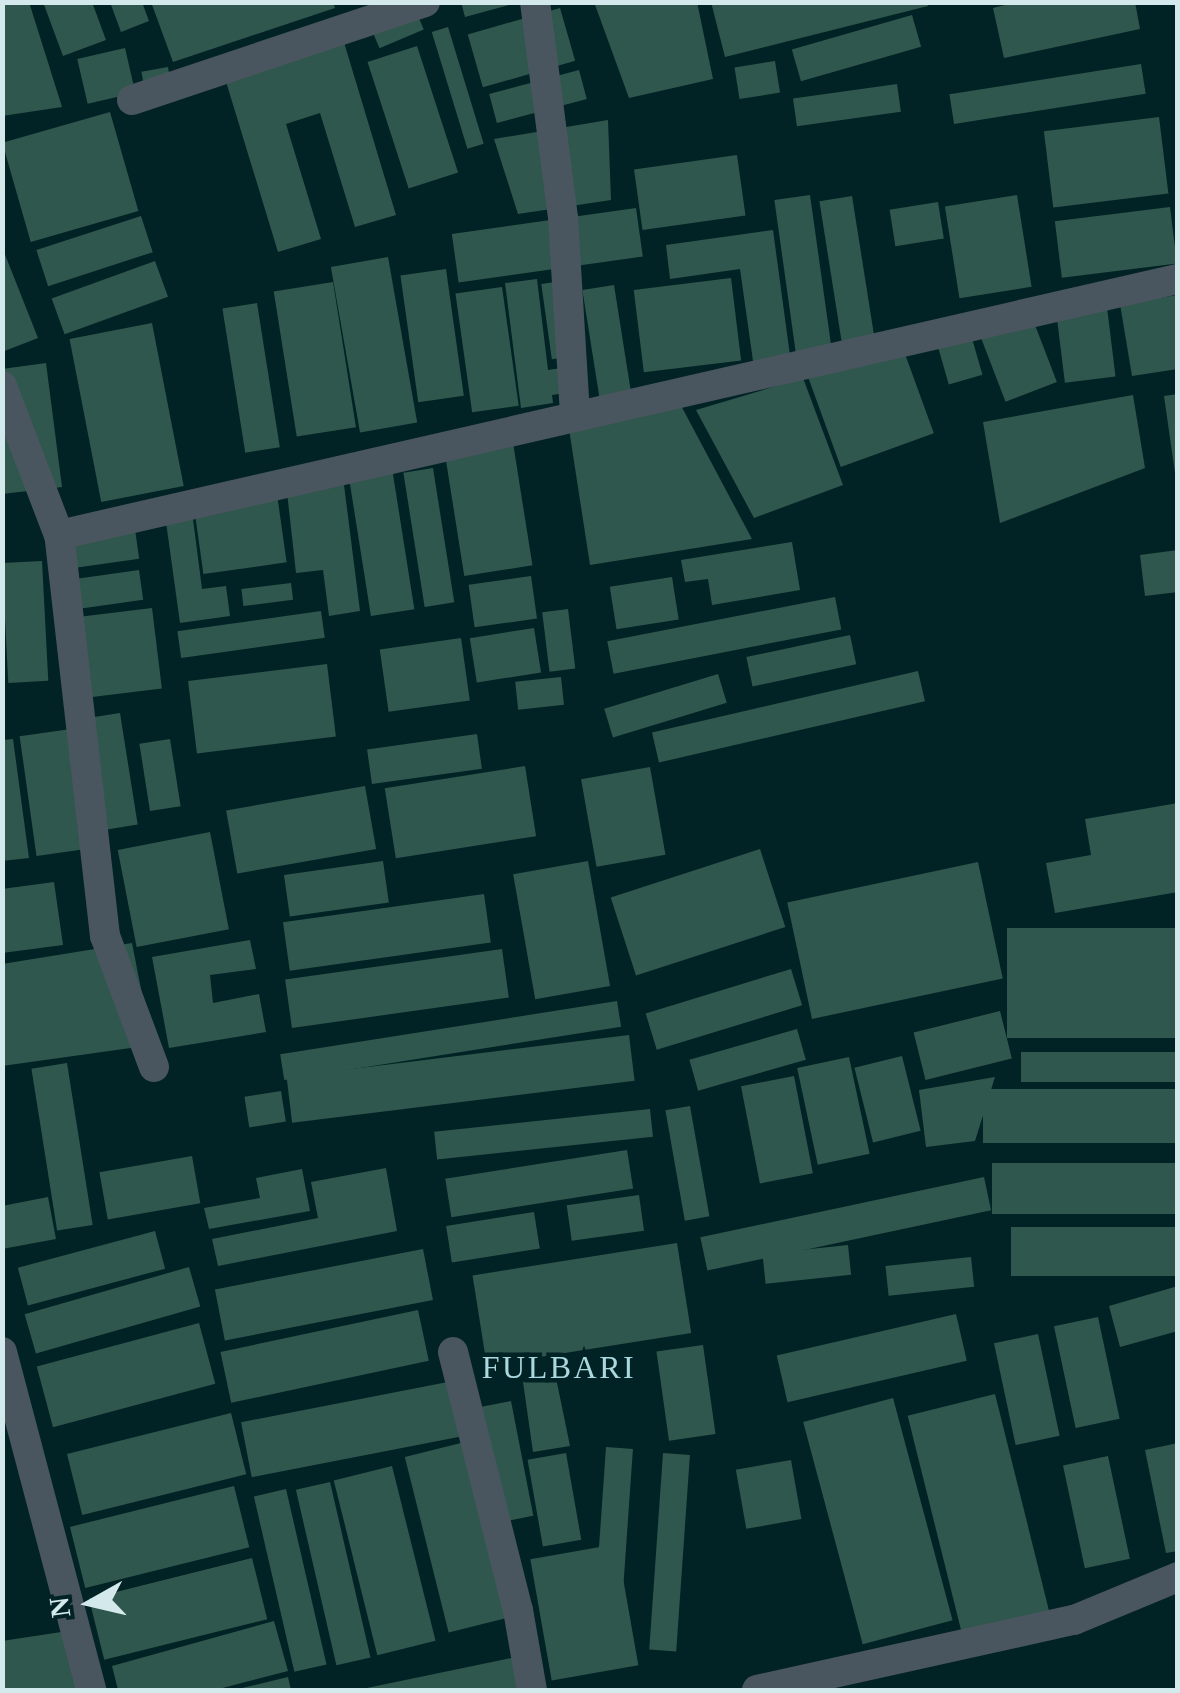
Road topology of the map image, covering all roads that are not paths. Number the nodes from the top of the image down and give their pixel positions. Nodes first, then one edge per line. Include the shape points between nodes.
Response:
1 (425, 2) edge
2 (536, 2) edge
3 (132, 100) dead end
4 (1178, 279) edge
5 (2, 386) edge
6 (575, 417) junction
7 (59, 535) junction
8 (154, 1067) dead end
9 (2, 1352) edge
10 (453, 1352) dead end
11 (1178, 1578) edge
12 (91, 1690) edge
13 (532, 1690) edge
14 (757, 1690) edge

1 - 3 street
2 - 6 street via 563,218
4 - 6 street
5 - 7 street
6 - 7 street
7 - 8 street via 105,936
9 - 12 street
10 - 13 street
11 - 14 street via 1074,1620

